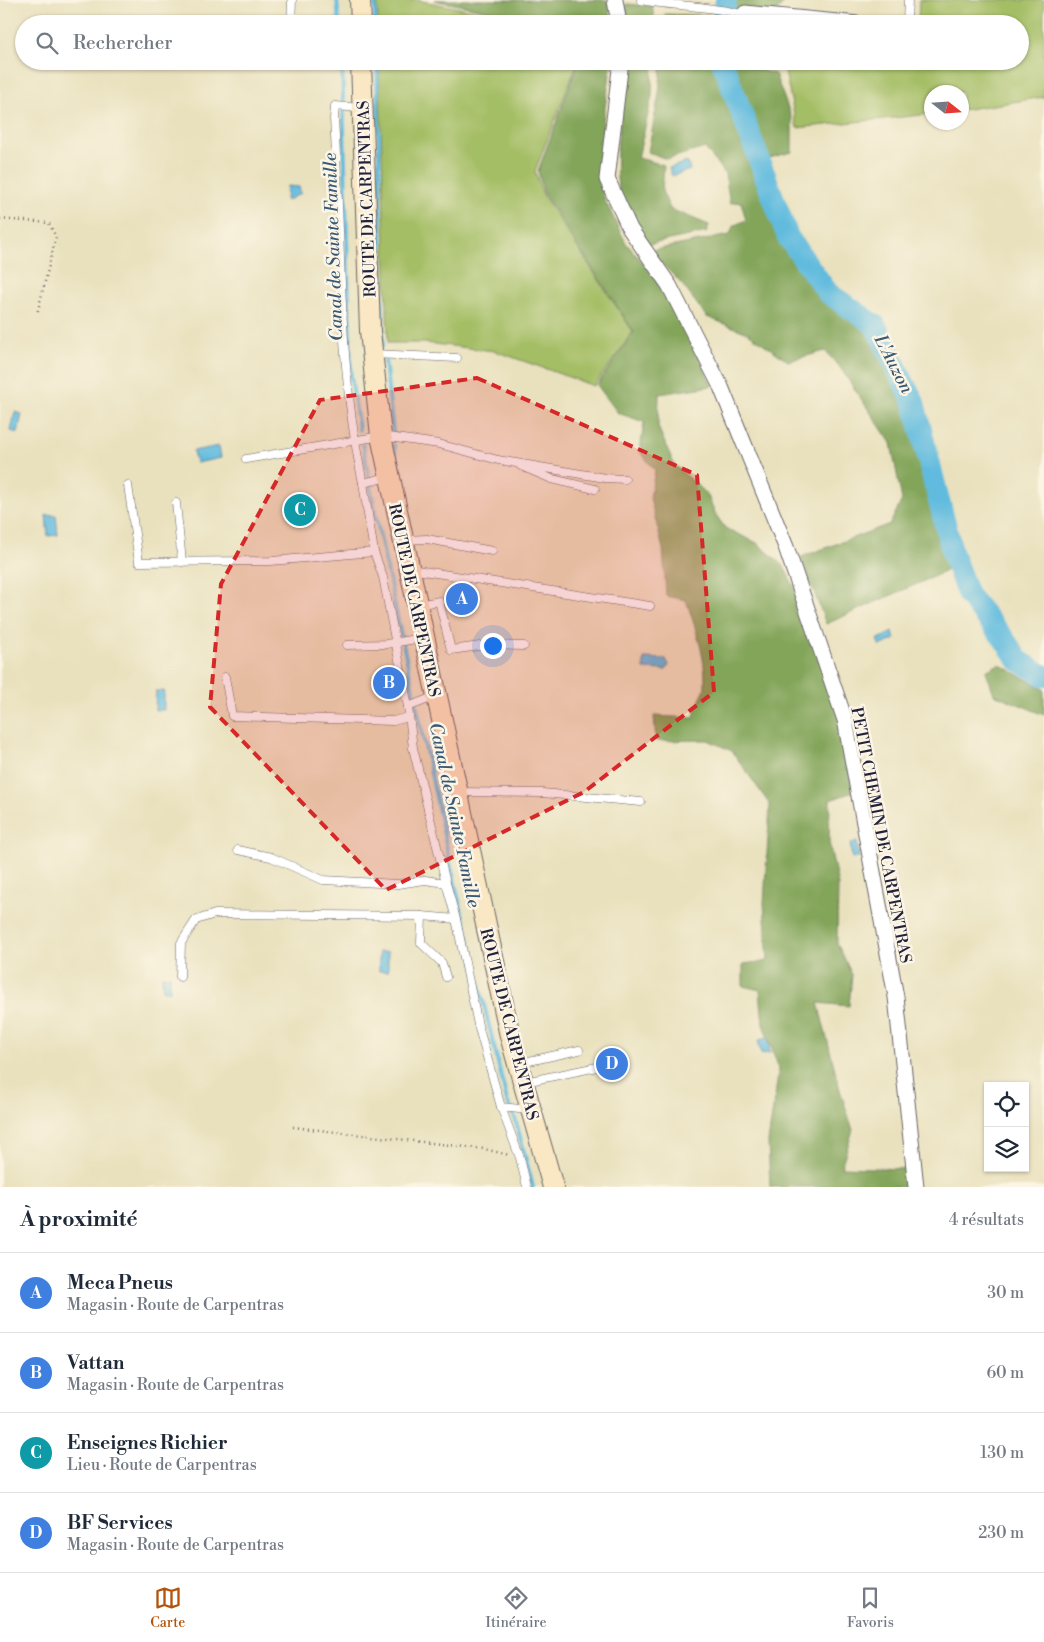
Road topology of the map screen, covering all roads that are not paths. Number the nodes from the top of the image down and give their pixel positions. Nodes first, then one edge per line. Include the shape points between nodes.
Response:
1 (292, 0) edge
2 (360, 0) edge
3 (615, 0) edge
4 (641, 0) edge
5 (908, 0) edge
6 (745, 13) junction
7 (291, 15) edge
8 (360, 15) edge
9 (618, 15) edge
10 (748, 15) edge
11 (766, 15) edge
12 (906, 15) edge
13 (361, 70) edge
14 (620, 70) edge
15 (362, 108) junction
16 (372, 354) junction
17 (457, 358) dead end
18 (381, 436) junction
19 (353, 440) junction
20 (246, 459) dead end
21 (515, 463) junction
22 (388, 477) junction
23 (626, 479) dead end
24 (363, 484) junction
25 (128, 485) dead end
26 (595, 489) dead end
27 (176, 503) dead end
28 (402, 540) junction
29 (492, 551) dead end
30 (374, 552) junction
31 (182, 562) junction
32 (408, 569) junction
33 (416, 606) junction
34 (650, 606) dead end
35 (423, 638) junction
36 (396, 642) junction
37 (347, 645) dead end
38 (524, 646) dead end
39 (225, 677) dead end
40 (436, 696) junction
41 (408, 707) junction
42 (409, 717) junction
43 (456, 792) junction
44 (641, 802) dead end
45 (238, 850) dead end
46 (446, 883) junction
47 (422, 916) junction
48 (456, 919) junction
49 (180, 977) dead end
50 (446, 977) dead end
51 (578, 1050) dead end
52 (597, 1068) dead end
53 (520, 1073) junction
54 (501, 1107) junction
55 (531, 1110) junction
56 (527, 1187) edge
57 (553, 1187) edge
58 (916, 1187) edge

1 - 7 lane
2 - 8 main road
3 - 9 street
4 - 6 lane
5 - 12 lane
6 - 10 lane
6 - 11 street
13 - 15 main road, ROUTE DE CARPENTRAS
14 - 58 street, PETIT CHEMIN DE CARPENTRAS via 607,179 630,229 669,285 721,387 786,547 845,720 896,997
15 - 16 main road, ROUTE DE CARPENTRAS
15 - 19 lane via 335,106 334,119
16 - 17 lane
16 - 18 main road, ROUTE DE CARPENTRAS
18 - 19 lane
18 - 21 lane via 439,444
18 - 22 main road, ROUTE DE CARPENTRAS
19 - 20 lane
19 - 24 lane
21 - 23 lane
21 - 26 lane via 552,480
22 - 24 lane
22 - 28 main road, ROUTE DE CARPENTRAS
24 - 30 lane
25 - 31 lane via 139,562
27 - 31 lane
28 - 29 lane via 427,539
28 - 32 main road, ROUTE DE CARPENTRAS
30 - 31 lane via 271,562
30 - 36 lane via 383,577
32 - 33 main road, ROUTE DE CARPENTRAS
32 - 34 lane
33 - 35 main road, ROUTE DE CARPENTRAS
33 - 38 lane via 439,601 451,650 487,645
35 - 36 lane
35 - 40 main road, ROUTE DE CARPENTRAS
36 - 37 lane
36 - 41 lane
39 - 42 lane via 232,716 393,722
40 - 41 lane
40 - 43 main road, ROUTE DE CARPENTRAS
41 - 42 lane
42 - 46 lane via 413,748
43 - 44 lane via 542,793
43 - 53 main road, ROUTE DE CARPENTRAS
45 - 46 lane via 277,859 323,880
46 - 48 lane
47 - 48 lane
47 - 49 lane via 215,914 196,920 181,943
47 - 50 lane via 421,943 442,963
48 - 54 lane via 478,1025
51 - 53 lane
52 - 53 lane
53 - 55 main road, ROUTE DE CARPENTRAS
54 - 55 lane
54 - 56 lane
55 - 57 main road, ROUTE DE CARPENTRAS

